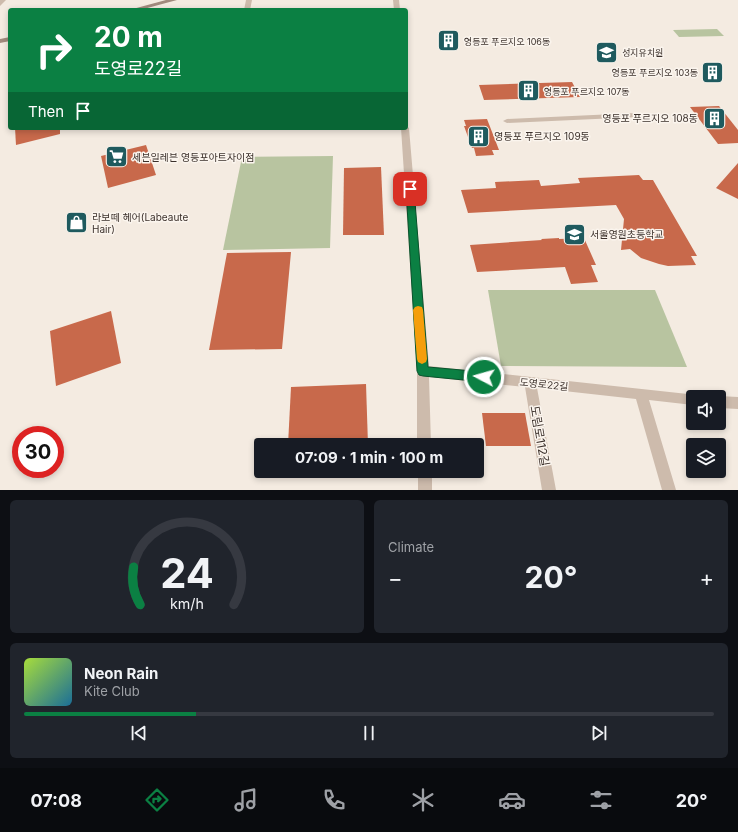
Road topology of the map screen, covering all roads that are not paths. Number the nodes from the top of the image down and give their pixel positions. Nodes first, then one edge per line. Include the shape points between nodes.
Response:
1 (3, 0) edge
2 (174, 0) edge
3 (0, 4) edge
4 (140, 8) edge
5 (636, 115) dead end
6 (507, 121) dead end
7 (405, 130) edge
8 (423, 371) junction
9 (530, 382) junction
10 (641, 395) junction
11 (686, 398) edge
12 (726, 402) edge
13 (738, 403) edge
14 (424, 438) edge
15 (425, 478) edge
16 (426, 490) edge
17 (549, 490) edge
18 (669, 490) edge

1 - 3 street
2 - 4 street
5 - 6 lane
7 - 8 street
8 - 9 street, 도영로22길
8 - 14 street
9 - 10 street, 도영로22길
9 - 17 street, 도림로112길
10 - 11 street, 도영로22길
10 - 18 street
12 - 13 street
15 - 16 street

